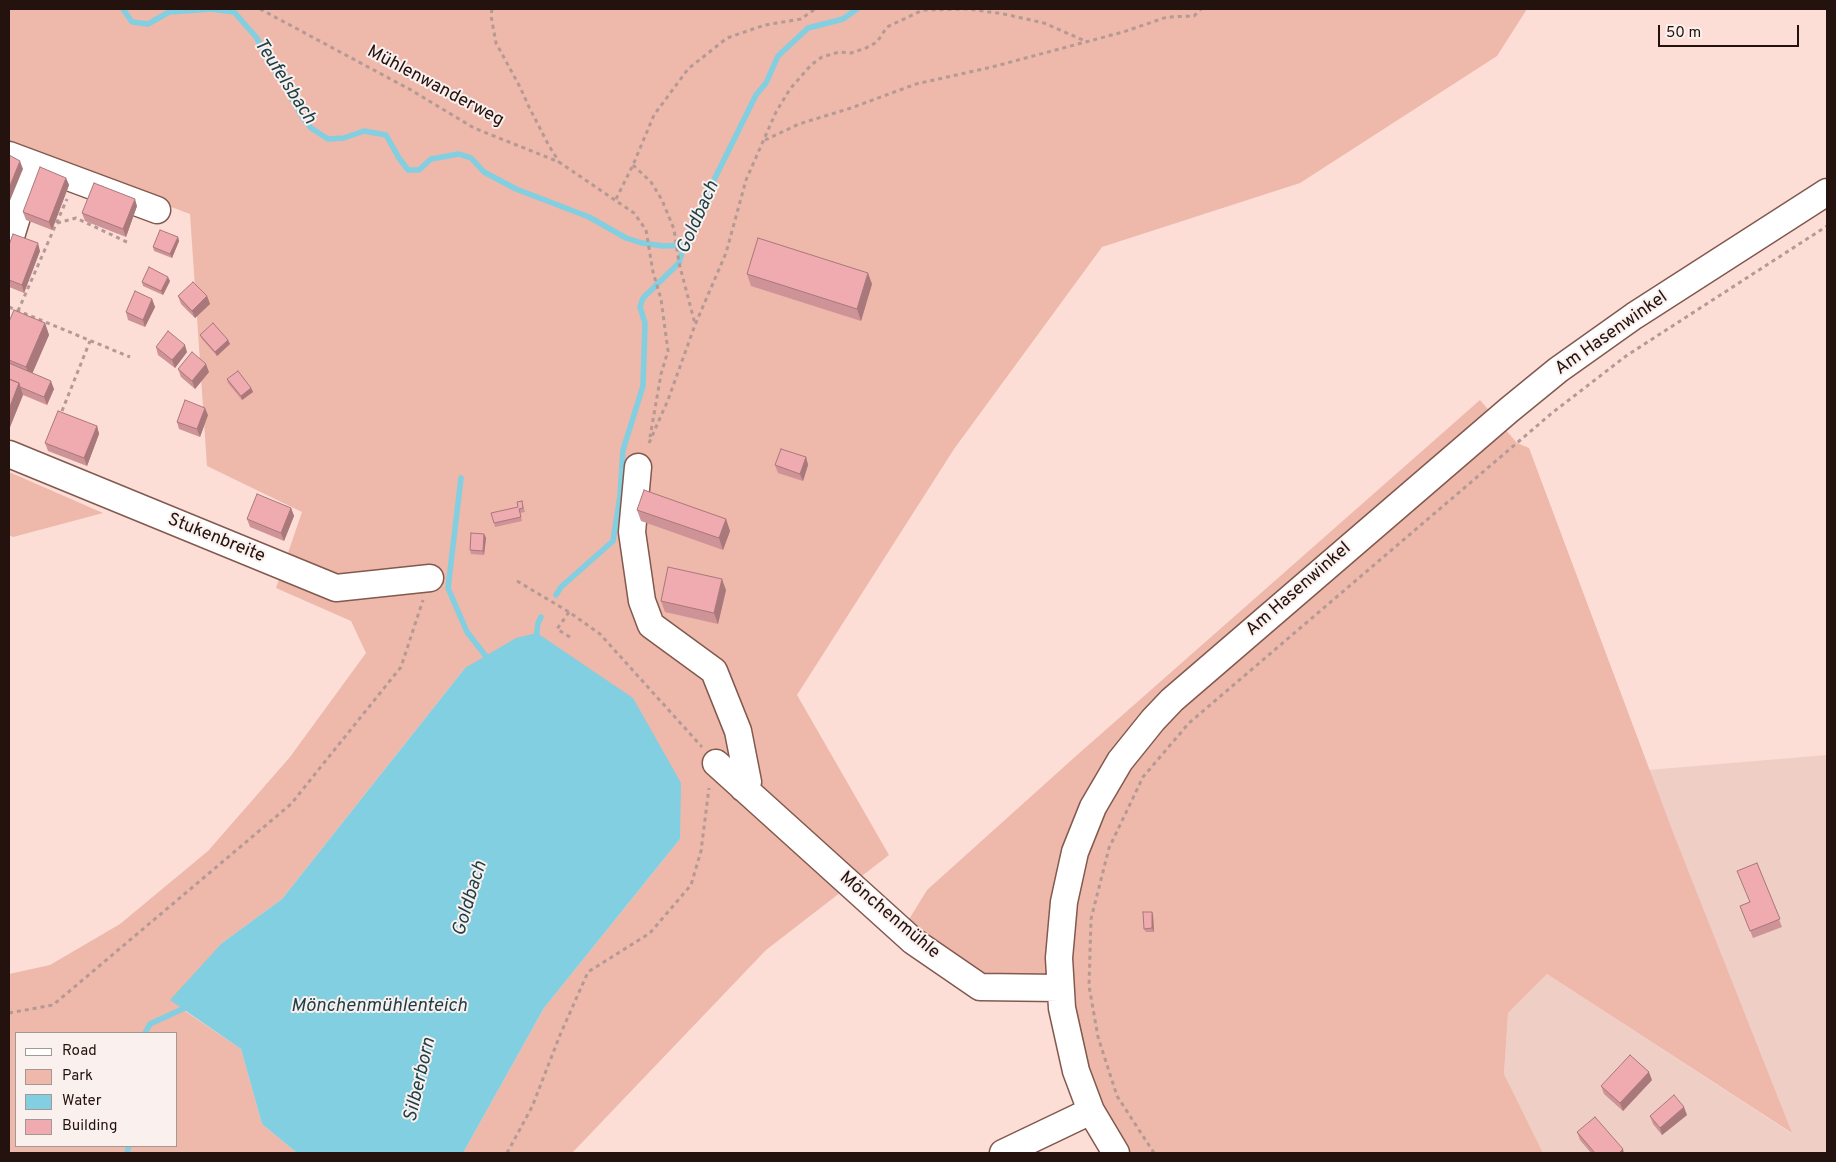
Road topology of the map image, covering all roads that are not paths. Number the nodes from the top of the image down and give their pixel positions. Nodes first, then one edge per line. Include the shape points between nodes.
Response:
1 (9, 155) edge
2 (33, 165) junction
3 (1827, 192) edge
4 (157, 210) dead end
5 (9, 243) edge
6 (9, 454) edge
7 (638, 468) dead end
8 (430, 578) road end
9 (716, 763) road end
10 (743, 788) junction
11 (1059, 988) junction
12 (1091, 1111) junction
13 (1003, 1153) edge
14 (1116, 1153) edge

1 - 2 street
2 - 4 street
2 - 5 street
3 - 11 street, Am Hasenwinkel via 1634,316 1558,370 1172,700 1120,761 1093,807 1075,852 1060,931
6 - 8 street, Stukenbreite via 336,588
7 - 10 street via 632,532 642,602 650,625 714,671 738,731 748,782
9 - 10 street, Mönchenmühle
10 - 11 street, Mönchenmühle via 913,941 980,987
11 - 12 street, Am Hasenwinkel via 1067,1037
12 - 13 street
12 - 14 street, Am Hasenwinkel

